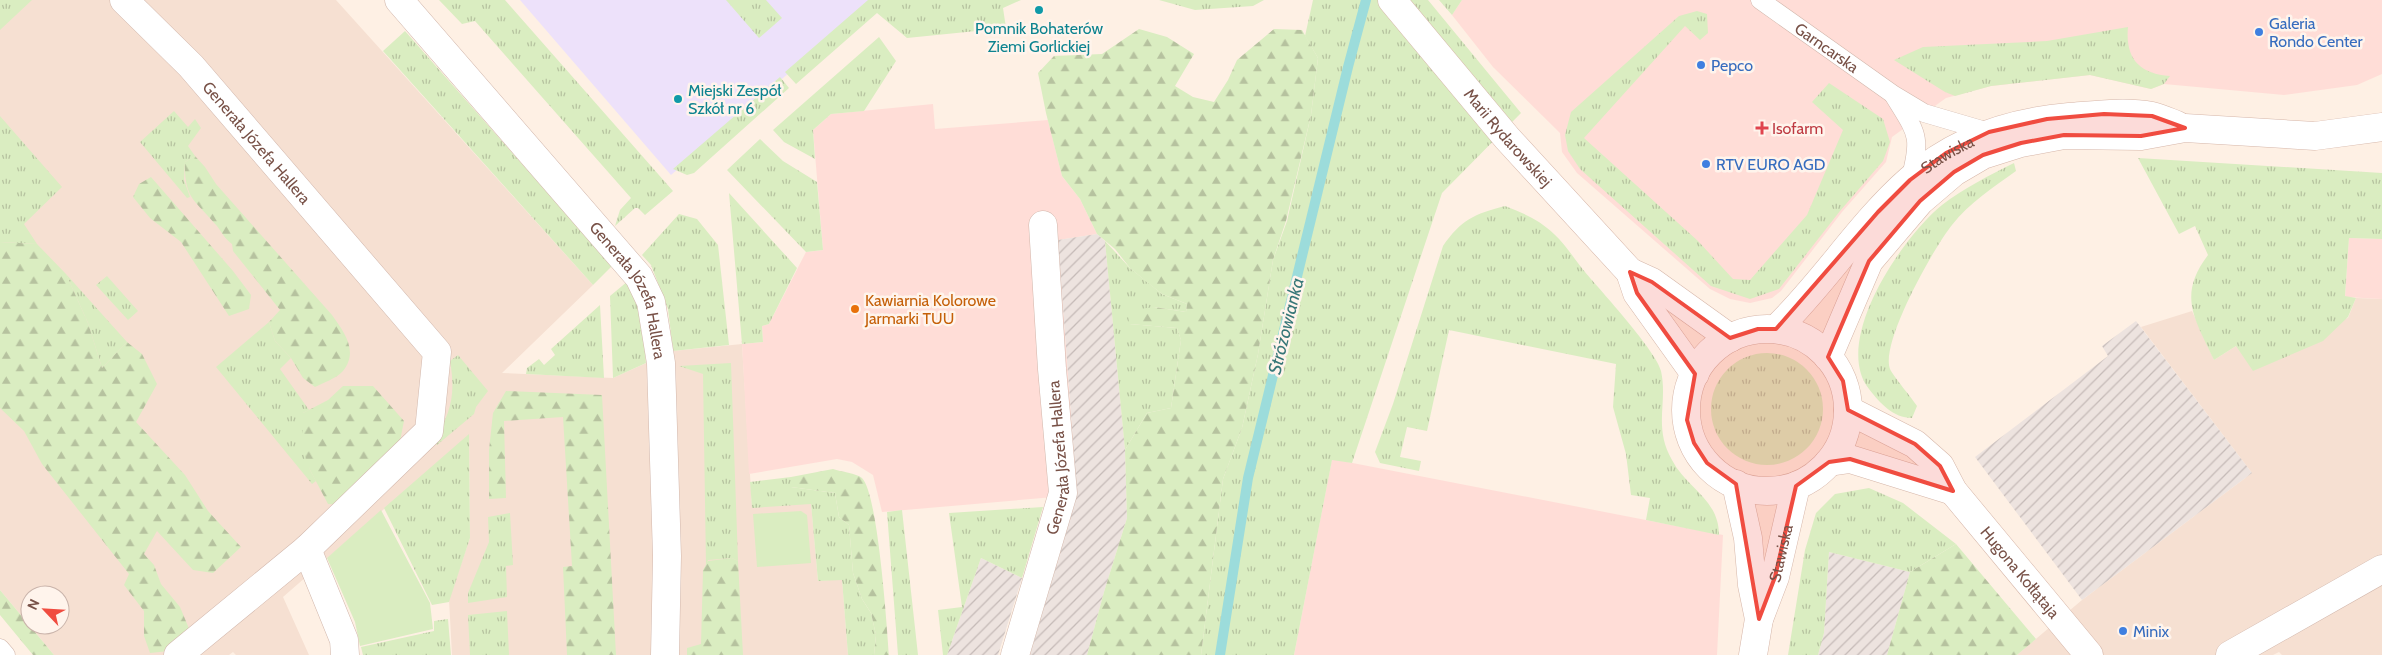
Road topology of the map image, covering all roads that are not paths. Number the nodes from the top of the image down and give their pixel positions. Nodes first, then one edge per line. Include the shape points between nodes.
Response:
1 (124, 0) edge
2 (399, 0) edge
3 (1392, 0) edge
4 (1760, 0) edge
5 (1894, 96) junction
6 (2378, 126) edge
7 (2185, 128) junction
8 (1989, 132) junction
9 (1910, 180) junction
10 (1043, 224) dead end
11 (1630, 272) junction
12 (1776, 329) junction
13 (1730, 338) junction
14 (1828, 357) junction
15 (1695, 374) junction
16 (1848, 410) junction
17 (1829, 462) junction
18 (1736, 484) junction
19 (1796, 486) junction
20 (1952, 491) junction
21 (307, 549) junction
22 (2382, 568) edge
23 (1759, 619) junction
24 (0, 648) edge
25 (6, 655) edge
26 (178, 655) edge
27 (344, 655) edge
28 (665, 655) edge
29 (1014, 655) edge
30 (1753, 655) edge
31 (2089, 655) edge
32 (2230, 655) edge

1 - 21 street, Generała Józefa Hallera via 191,66 437,352 429,431
2 - 28 street, Generała Józefa Hallera via 639,277 651,302 661,363
3 - 11 street, Marii Rydarowskiej via 1507,138
4 - 5 lane, Garncarska
5 - 8 lane, Garncarska via 1924,113
5 - 9 lane via 1915,130 1918,151
6 - 7 street, Stawiska via 2315,136
7 - 8 street, Stawiska via 2152,116 2104,114 2047,119
7 - 14 street, Stawiska via 2141,136 2064,136 2021,143 1982,155 1954,172 1920,201 1869,261
8 - 9 street, Stawiska via 1946,153
9 - 12 street, Stawiska
10 - 29 street, Generała Józefa Hallera via 1063,493
11 - 13 street, Marii Rydarowskiej via 1652,282
11 - 15 street, Marii Rydarowskiej via 1637,293
12 - 13 street via 1758,329
12 - 14 street via 1809,340
13 - 15 street via 1706,356
14 - 16 street via 1843,381
15 - 18 street via 1687,402 1689,432 1707,463
16 - 17 street via 1843,437
16 - 20 street, Hugona Kołłątaja via 1915,444 1940,466
17 - 19 street
17 - 20 street via 1850,459
18 - 19 street via 1766,491
18 - 23 street, Stawiska via 1748,538
19 - 23 street, Stawiska via 1775,577
20 - 31 street, Hugona Kołłątaja
21 - 26 street, Generała Józefa Hallera
21 - 27 street via 344,640
22 - 32 street
23 - 30 street, Stawiska
24 - 25 lane

